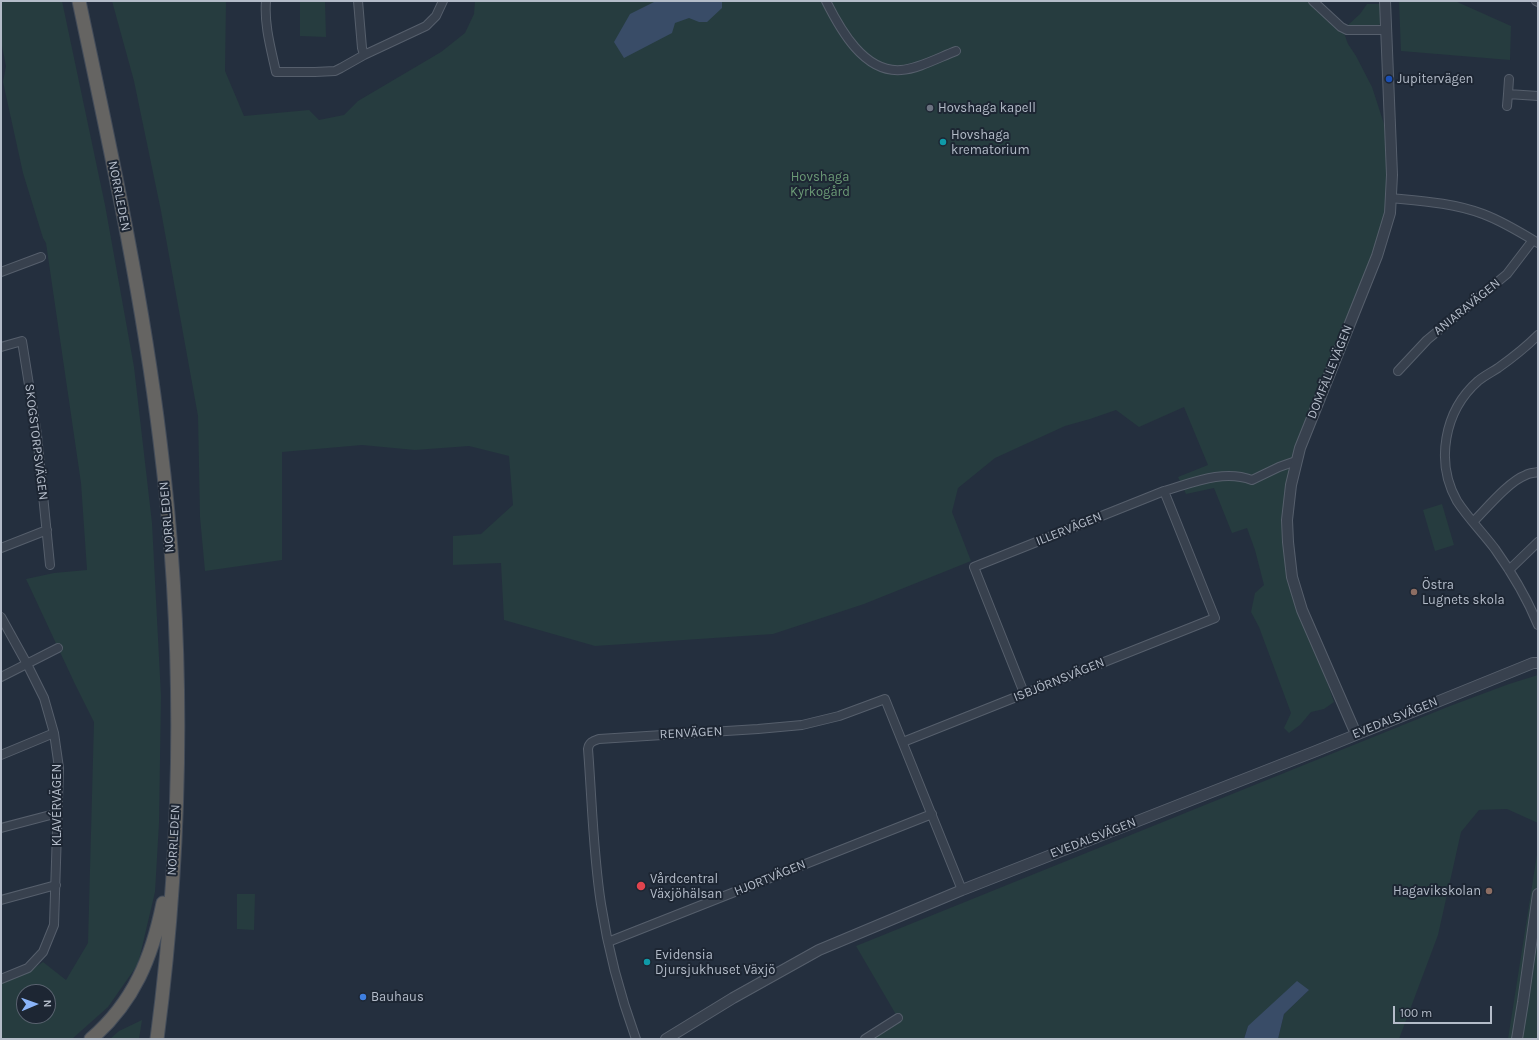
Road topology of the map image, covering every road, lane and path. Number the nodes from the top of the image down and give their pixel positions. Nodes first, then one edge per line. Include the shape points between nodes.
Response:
1 (73, 1) edge
2 (79, 1) edge
3 (266, 1) edge
4 (358, 1) edge
5 (443, 1) edge
6 (826, 1) edge
7 (1313, 1) edge
8 (1385, 1) edge
9 (1387, 30) junction
10 (956, 51) dead end
11 (364, 55) junction
12 (1510, 79) dead end
13 (1508, 94) junction
14 (1538, 96) edge
15 (1507, 106) dead end
16 (1391, 198) junction
17 (1535, 241) edge
18 (41, 257) dead end
19 (1, 271) edge
20 (1538, 335) edge
21 (1, 346) edge
22 (1398, 371) dead end
23 (1296, 461) junction
24 (1538, 472) edge
25 (1164, 491) junction
26 (1473, 522) junction
27 (47, 530) junction
28 (1538, 542) edge
29 (1, 548) edge
30 (50, 565) dead end
31 (1509, 570) junction
32 (1, 616) edge
33 (1538, 626) edge
34 (58, 648) dead end
35 (1536, 661) edge
36 (27, 664) junction
37 (1, 678) edge
38 (1024, 693) junction
39 (54, 733) junction
40 (1356, 734) junction
41 (903, 742) junction
42 (1, 755) edge
43 (58, 813) junction
44 (932, 814) junction
45 (1, 828) edge
46 (56, 885) junction
47 (962, 890) junction
48 (1538, 894) edge
49 (1, 900) edge
50 (163, 903) junction
51 (608, 942) junction
52 (1, 979) edge
53 (898, 1018) dead end
54 (156, 1038) edge
55 (92, 1039) edge
56 (636, 1039) edge
57 (666, 1039) edge
58 (865, 1039) edge
59 (1517, 1039) edge

1 - 50 highway, NORRLEDEN via 134,306 159,488 166,585 170,702 170,808
2 - 54 highway, NORRLEDEN via 140,305 159,436 170,544 177,673 176,808 172,883
3 - 11 street via 265,13 276,72 335,71
4 - 11 street
5 - 11 street via 436,16 426,26
6 - 10 street via 834,18 862,56 882,68 901,70
7 - 9 street via 1346,30
8 - 9 street, DOMFÄLLEVÄGEN
9 - 16 street, DOMFÄLLEVÄGEN
12 - 13 street
13 - 14 street
13 - 15 street
16 - 17 street via 1443,204 1482,213
16 - 23 street, DOMFÄLLEVÄGEN via 1386,228 1377,256
17 - 22 street, ANIARAVÄGEN via 1507,274 1427,340
18 - 19 street
20 - 26 street via 1478,382 1459,405 1450,422 1445,439 1446,471 1454,495
21 - 27 street, SKOGSTORPSVÄGEN via 22,341 37,435
23 - 25 street via 1252,480 1241,476 1216,476
23 - 40 street, DOMFÄLLEVÄGEN via 1287,520 1292,577 1302,610
24 - 26 street via 1518,478
25 - 38 street, ILLERVÄGEN via 974,567
25 - 38 street, ISBJÖRNSVÄGEN via 1215,618
26 - 31 street
27 - 29 street
27 - 30 street, SKOGSTORPSVÄGEN
28 - 31 street
31 - 33 street via 1521,588
32 - 36 street, KLAVÉRVÄGEN
34 - 36 street
35 - 40 street, EVEDALSVÄGEN
36 - 37 street
36 - 39 street, KLAVÉRVÄGEN via 44,698
38 - 41 street, ISBJÖRNSVÄGEN
39 - 42 street
39 - 43 street, KLAVÉRVÄGEN via 59,768
40 - 47 street, EVEDALSVÄGEN
41 - 44 street, RENVÄGEN
41 - 51 street, RENVÄGEN via 886,699 839,716 802,725 594,740 588,749 596,863
43 - 45 street
43 - 46 street, KLAVÉRVÄGEN
44 - 47 street, RENVÄGEN
44 - 51 street, HJORTVÄGEN
46 - 49 street
46 - 52 street, KLAVÉRVÄGEN via 54,925 43,952 28,968
47 - 57 street, EVEDALSVÄGEN via 819,950
48 - 59 street
50 - 54 highway, NORRLEDEN
50 - 55 highway via 157,934 140,977 128,998
51 - 56 street, RENVÄGEN
53 - 58 street

